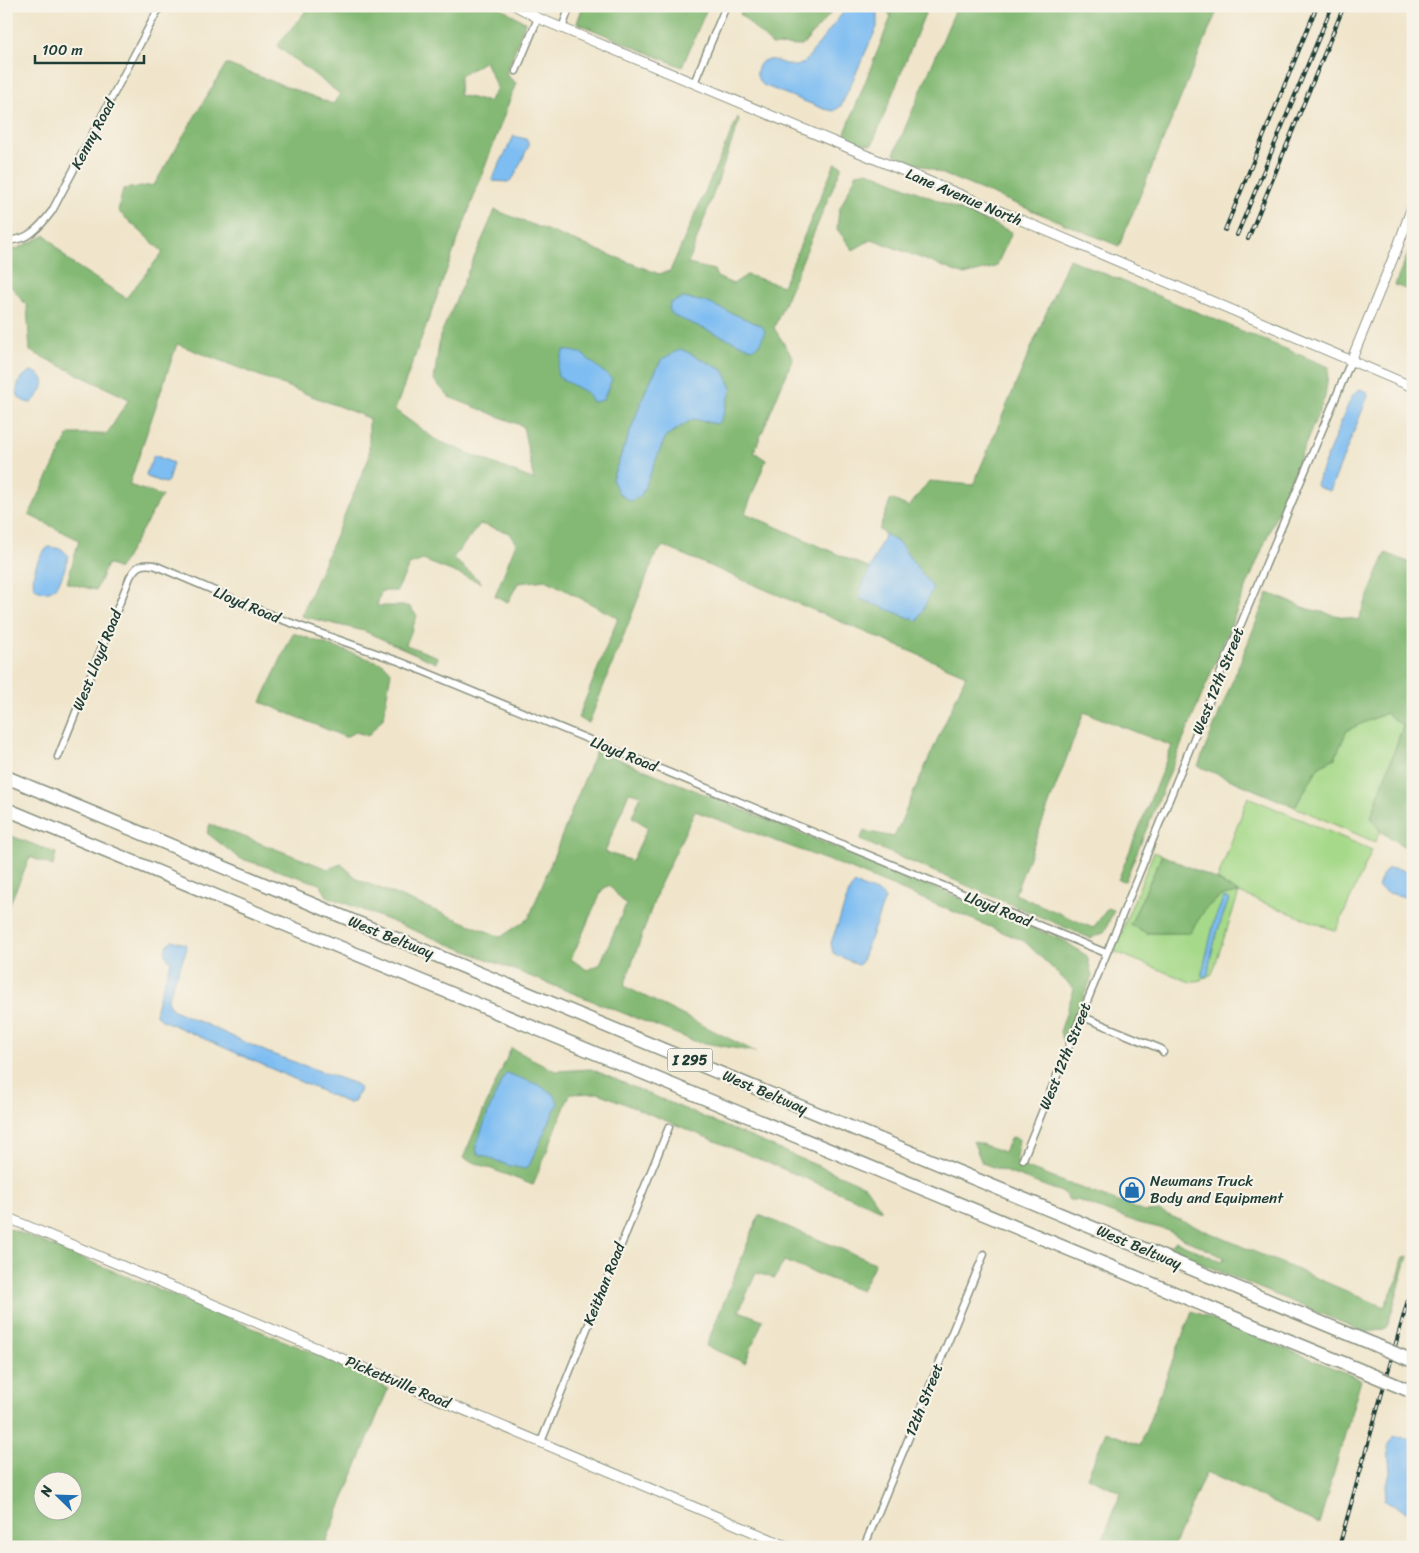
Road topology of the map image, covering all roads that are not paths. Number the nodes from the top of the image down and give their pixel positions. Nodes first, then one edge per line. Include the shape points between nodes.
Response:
1 (160, 6) edge
2 (516, 6) edge
3 (570, 6) edge
4 (726, 6) edge
5 (538, 18) junction
6 (562, 28) junction
7 (516, 71) dead end
8 (694, 83) junction
9 (1413, 204) edge
10 (6, 240) edge
11 (1351, 361) junction
12 (1413, 387) edge
13 (139, 565) joint
14 (58, 757) dead end
15 (6, 777) edge
16 (6, 809) edge
17 (1106, 953) junction
18 (1081, 1016) junction
19 (1163, 1052) dead end
20 (669, 1127) dead end
21 (1023, 1159) dead end
22 (6, 1217) edge
23 (984, 1254) dead end
24 (1413, 1361) edge
25 (1410, 1391) edge
26 (540, 1442) junction
27 (789, 1547) edge
28 (864, 1547) edge

1 - 10 street, Kenny Road via 52,211 29,235
2 - 5 street, Lane Avenue North
3 - 6 street
4 - 8 street
5 - 6 street, Lane Avenue North
5 - 7 street
6 - 8 street, Lane Avenue North
8 - 11 street, Lane Avenue North
9 - 11 street, West 12th Street
11 - 12 street, Lane Avenue North
11 - 17 street, West 12th Street
13 - 14 street, West Lloyd Road via 130,577
13 - 17 street, Lloyd Road via 154,565 283,620 402,662
15 - 24 highway, West Beltway / I 295, bridge
16 - 25 highway, West Beltway / I 295, bridge
17 - 18 street, West 12th Street
18 - 19 street
18 - 21 street, West 12th Street
20 - 26 street, Keithan Road
22 - 26 street, Pickettville Road
23 - 28 street, 12th Street
26 - 27 street, Pickettville Road

